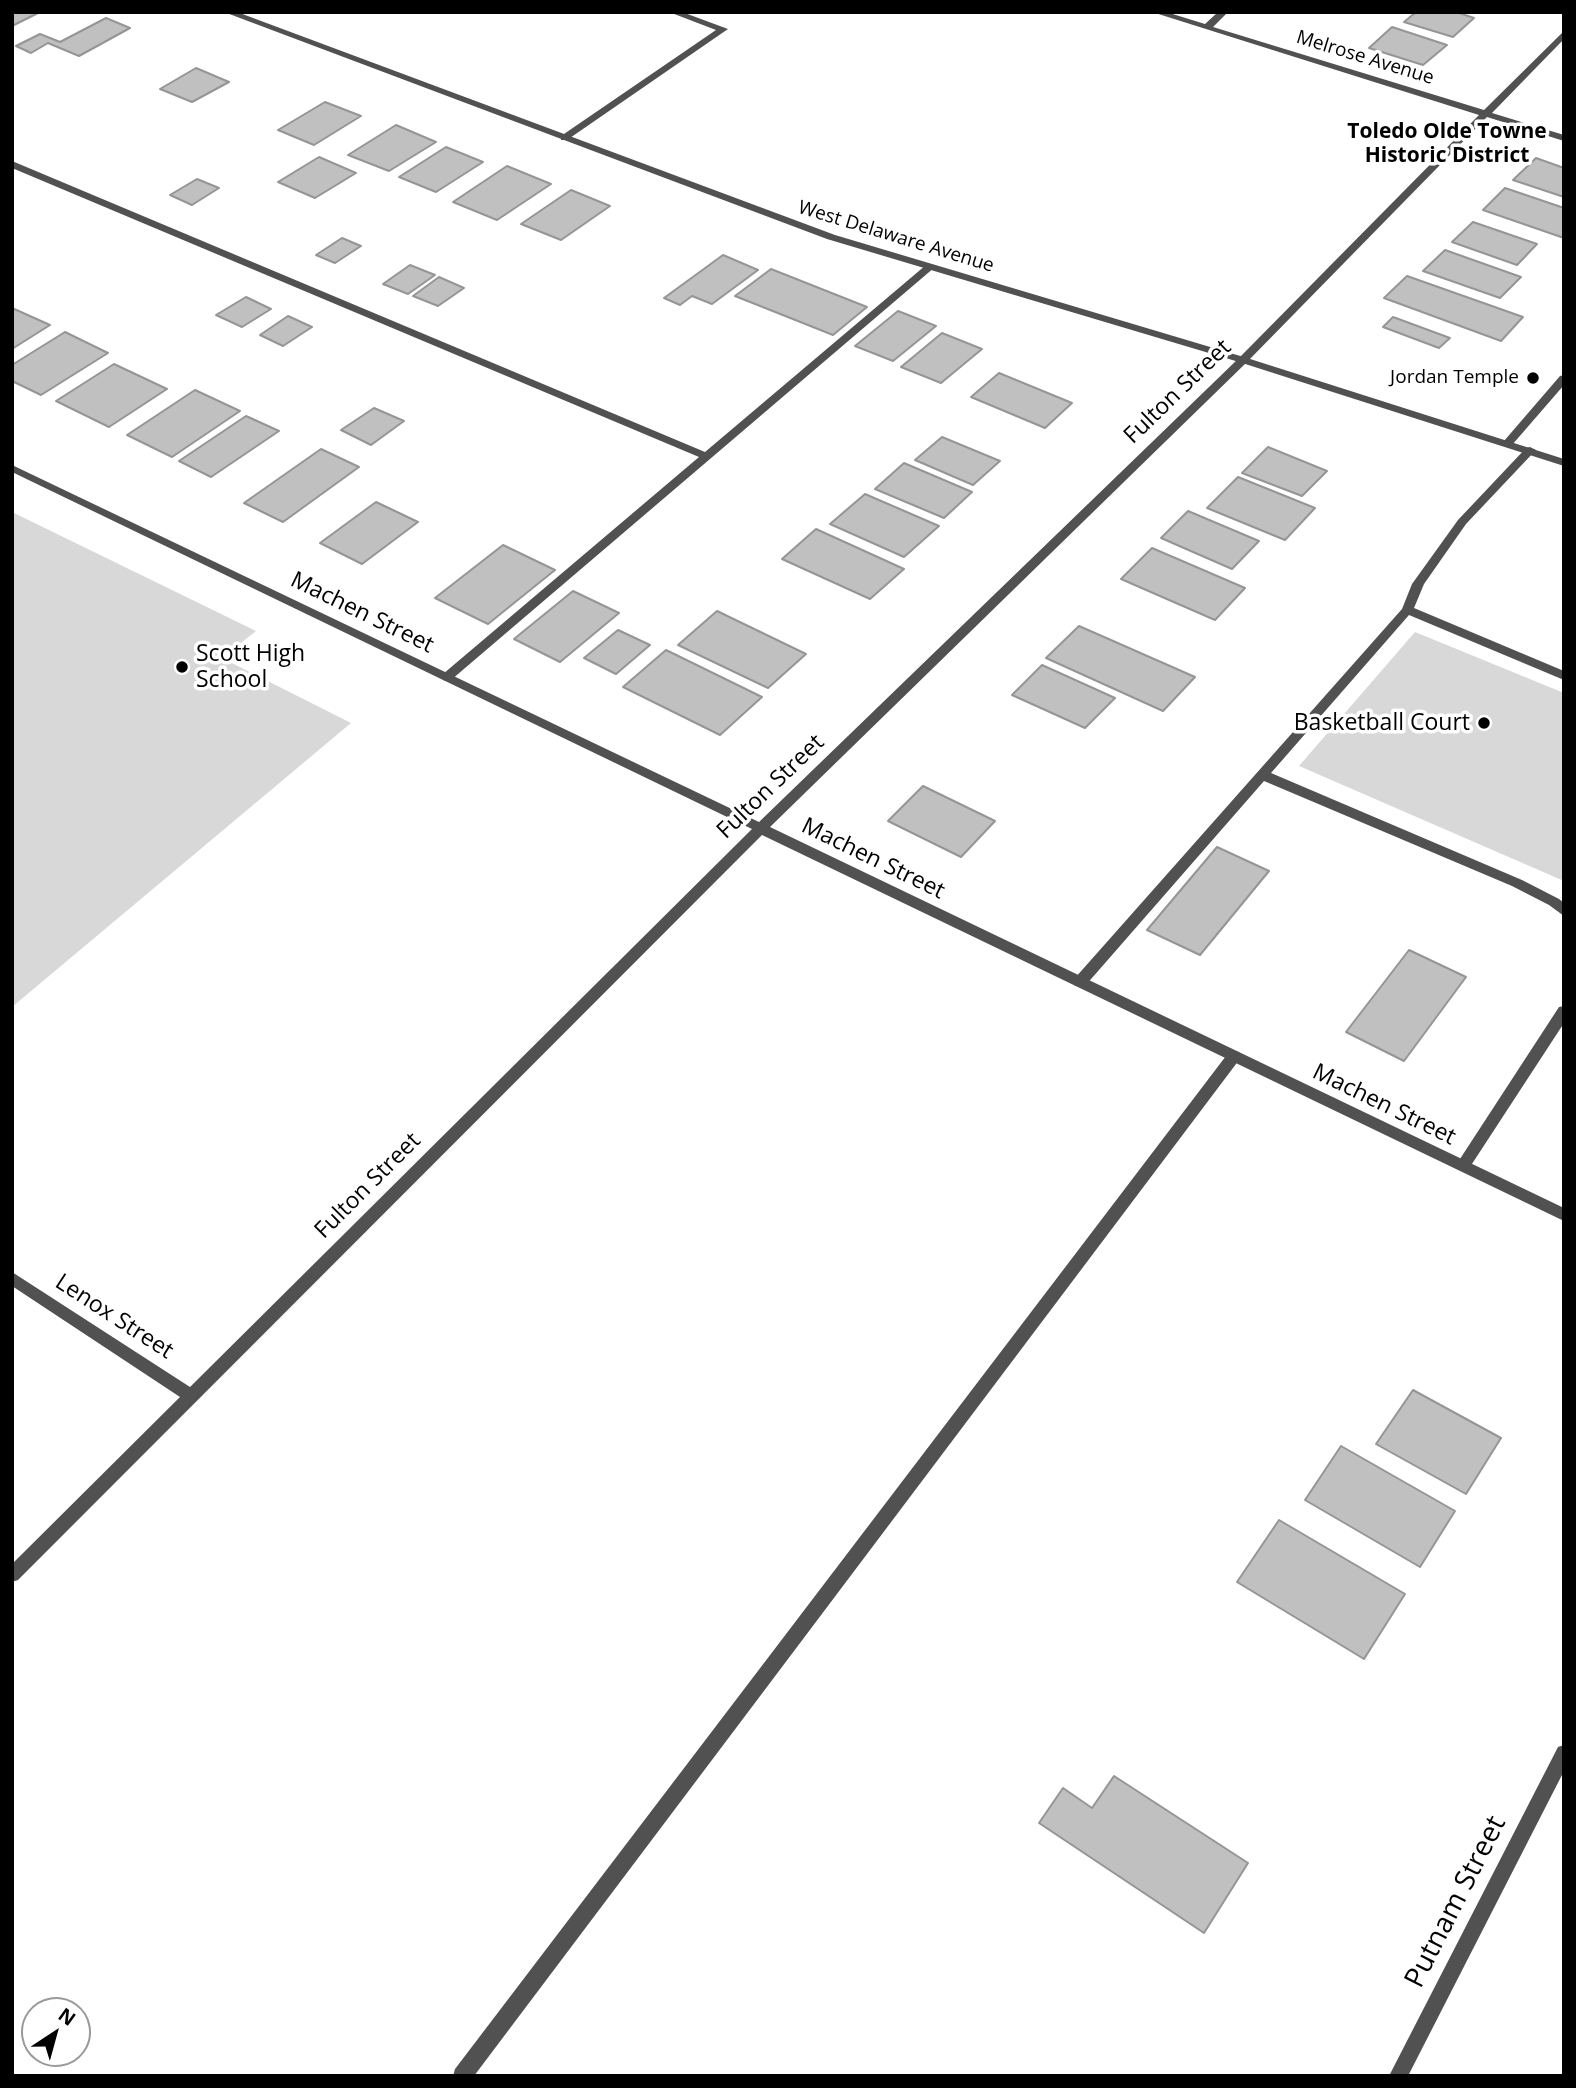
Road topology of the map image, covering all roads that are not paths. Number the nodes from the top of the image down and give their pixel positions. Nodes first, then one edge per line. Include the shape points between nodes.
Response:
1 (228, 12) edge
2 (673, 12) edge
3 (1156, 12) edge
4 (1224, 12) edge
5 (1206, 28) junction
6 (1564, 34) edge
7 (1483, 113) junction
8 (564, 138) junction
9 (1564, 138) edge
10 (12, 164) edge
11 (930, 267) junction
12 (1243, 360) junction
13 (1564, 378) edge
14 (1508, 443) junction
15 (1530, 450) junction
16 (706, 456) junction
17 (1564, 463) edge
18 (12, 468) edge
19 (1407, 610) junction
20 (1564, 676) edge
21 (447, 677) junction
22 (1262, 775) junction
23 (761, 828) junction
24 (1564, 911) edge
25 (1080, 982) junction
26 (1564, 1011) edge
27 (1234, 1056) junction
28 (1463, 1166) junction
29 (1564, 1215) edge
30 (12, 1278) edge
31 (190, 1395) junction
32 (12, 1575) edge
33 (1564, 1753) edge
34 (461, 2076) edge
35 (1398, 2076) edge

1 - 8 street, West Delaware Avenue
2 - 8 street via 723,29
3 - 5 street, Melrose Avenue
4 - 5 street
5 - 7 street, Melrose Avenue
6 - 7 street, Fulton Street
7 - 9 street, Melrose Avenue
7 - 12 street, Fulton Street
8 - 11 street, West Delaware Avenue via 831,237
10 - 16 street
11 - 12 street, West Delaware Avenue
11 - 16 street
12 - 14 street, West Delaware Avenue
12 - 23 street, Fulton Street
13 - 14 street
14 - 15 street, West Delaware Avenue
15 - 17 street, West Delaware Avenue
15 - 19 street via 1462,522 1418,584
16 - 21 street
18 - 21 street, Machen Street
19 - 20 street
19 - 22 street
21 - 23 street, Machen Street
22 - 24 street via 1517,883
22 - 25 street
23 - 25 street, Machen Street
23 - 31 street, Fulton Street
25 - 27 street, Machen Street
26 - 28 street
27 - 28 street, Machen Street
27 - 34 street
28 - 29 street, Machen Street
30 - 31 street, Lenox Street
31 - 32 street, Fulton Street
33 - 35 street, Putnam Street

